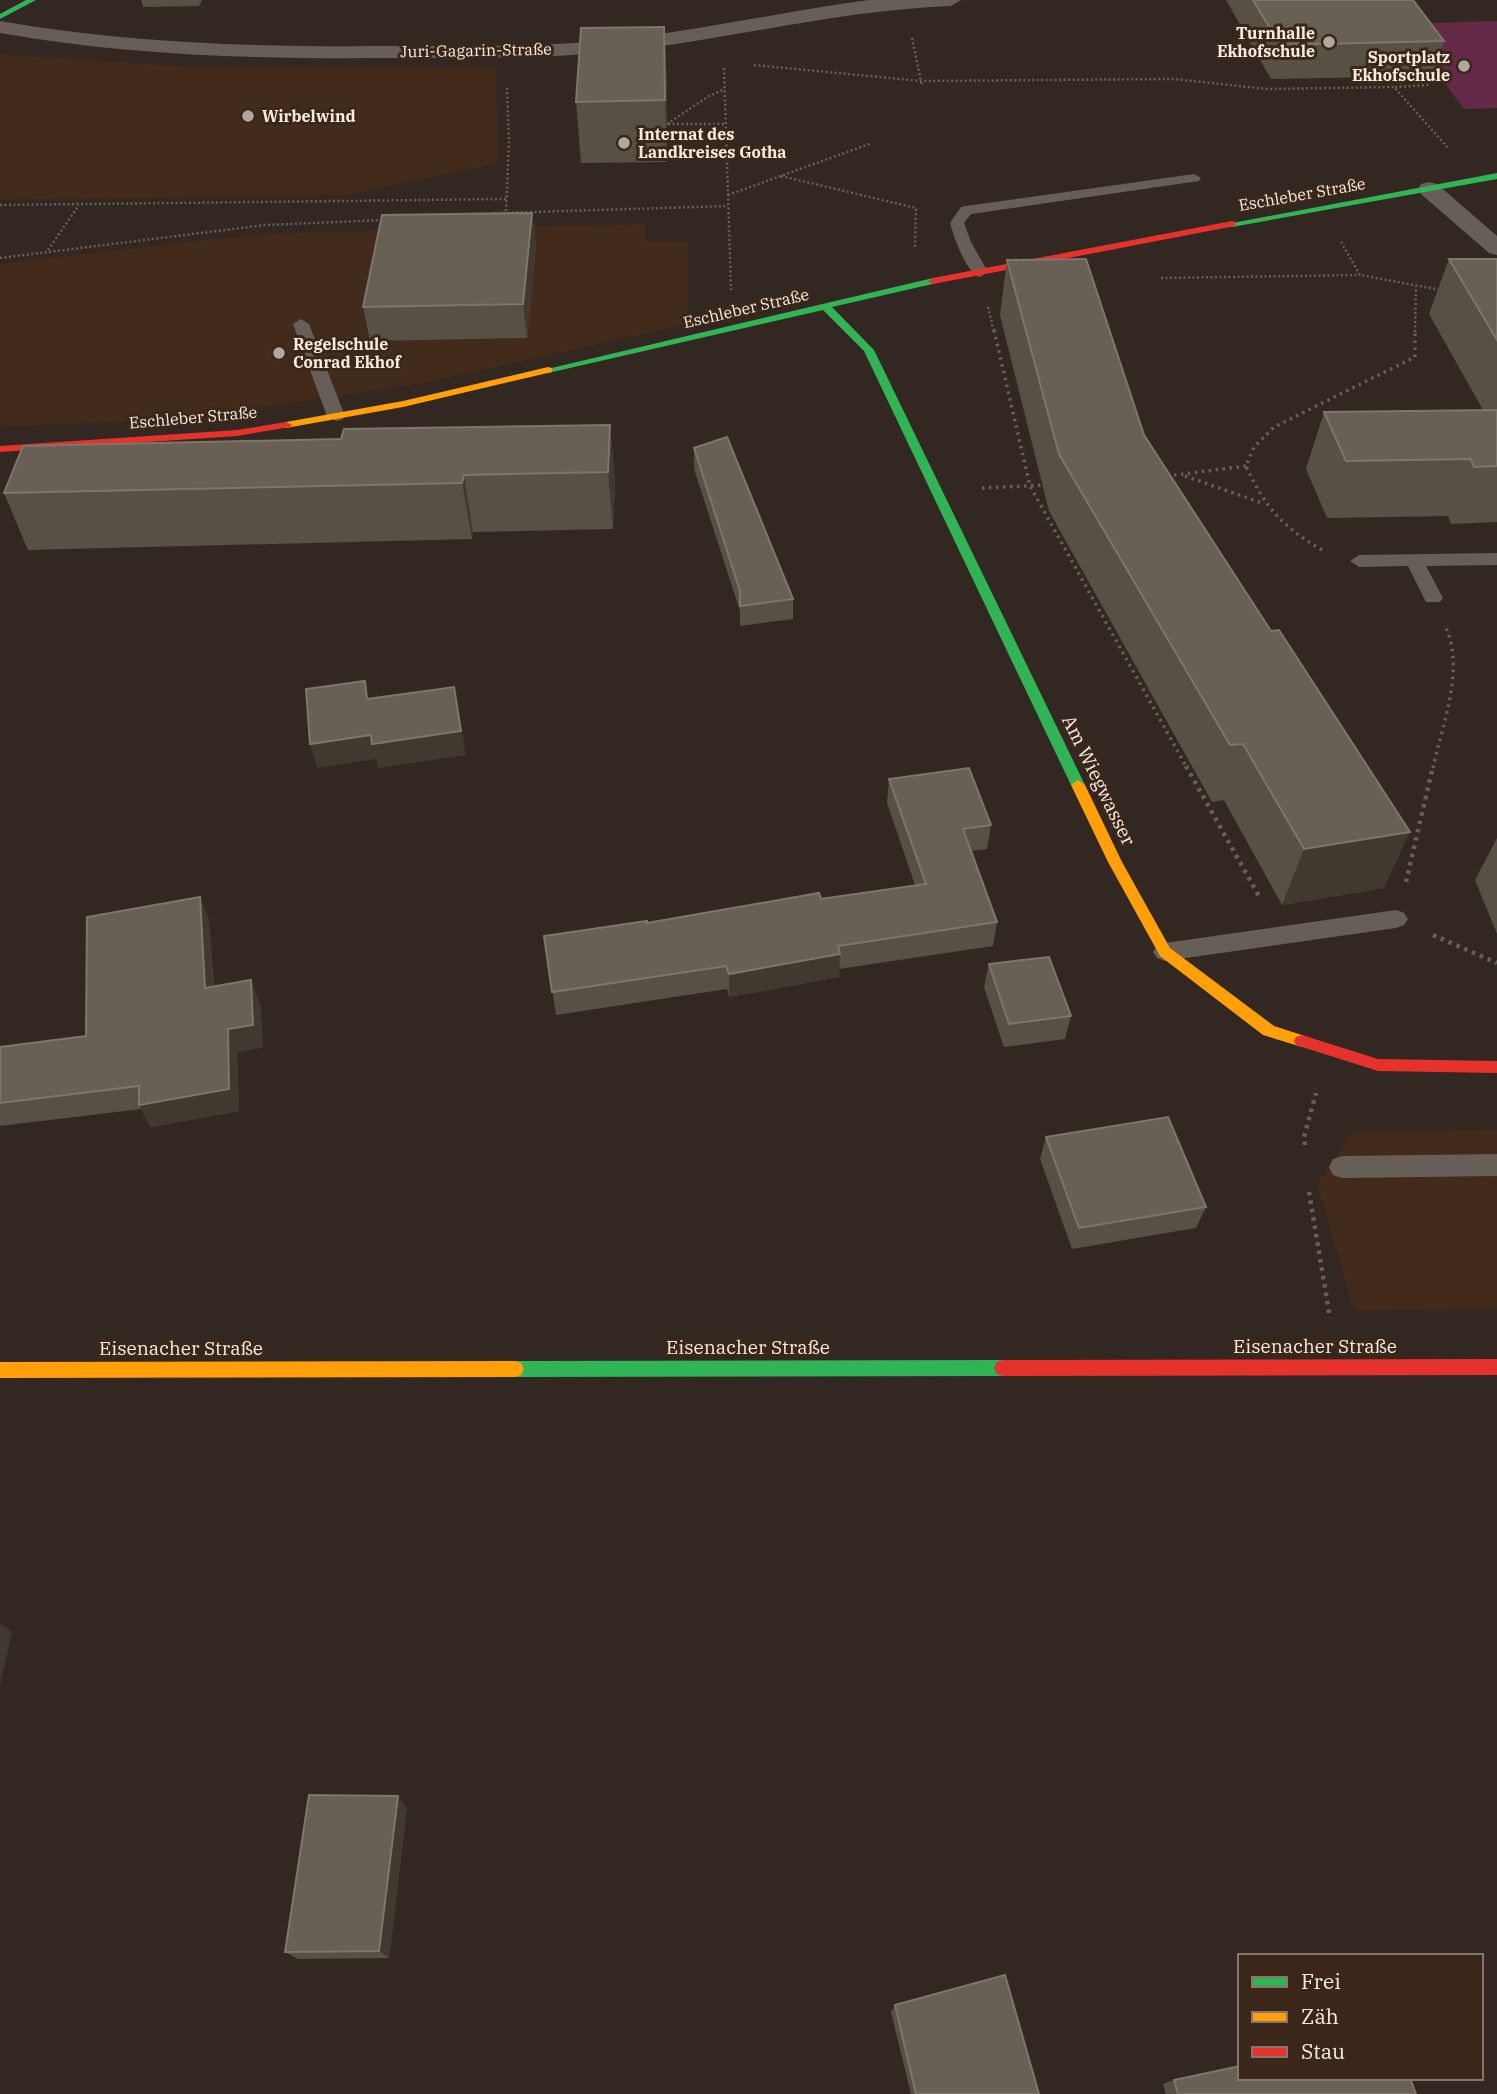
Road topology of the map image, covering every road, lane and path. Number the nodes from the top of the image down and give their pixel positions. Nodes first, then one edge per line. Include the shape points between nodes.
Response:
1 (32, 0) edge
2 (951, 0) edge
3 (0, 17) edge
4 (0, 27) edge
5 (693, 36) junction
6 (912, 36) dead end
7 (724, 62) junction
8 (921, 81) junction
9 (1429, 85) edge
10 (922, 86) dead end
11 (1394, 87) junction
12 (508, 89) dead end
13 (725, 89) junction
14 (726, 124) junction
15 (872, 143) dead end
16 (781, 176) junction
17 (1497, 176) edge
18 (1194, 178) dead end
19 (1477, 180) junction
20 (1429, 189) junction
21 (728, 195) junction
22 (506, 199) junction
23 (79, 204) junction
24 (0, 205) edge
25 (728, 206) junction
26 (916, 208) dead end
27 (1322, 208) junction
28 (506, 211) junction
29 (466, 214) edge
30 (387, 220) edge
31 (1497, 248) edge
32 (48, 251) junction
33 (0, 258) edge
34 (979, 272) junction
35 (1360, 275) junction
36 (1159, 278) dead end
37 (1416, 286) junction
38 (1443, 291) dead end
39 (826, 307) junction
40 (301, 324) dead end
41 (732, 329) junction
42 (336, 416) junction
43 (0, 449) edge
44 (1246, 466) junction
45 (1184, 475) junction
46 (1158, 477) edge
47 (1055, 484) edge
48 (1030, 486) junction
49 (936, 491) junction
50 (1262, 503) junction
51 (1497, 559) edge
52 (1415, 560) junction
53 (1359, 561) joint
54 (1433, 598) joint
55 (1396, 919) junction
56 (1281, 935) junction
57 (1165, 952) junction
58 (1497, 963) edge
59 (1340, 1053) junction
60 (1497, 1067) edge
61 (1305, 1149) dead end
62 (1497, 1165) edge
63 (1342, 1167) dead end
64 (1308, 1185) dead end
65 (1335, 1367) junction
66 (1497, 1367) edge
67 (0, 1370) edge

1 - 3 street
2 - 5 street, Juri-Gagarin-Straße via 884,4
4 - 5 street, Juri-Gagarin-Straße via 53,37 183,49 332,53 507,51
5 - 7 path
6 - 8 path
7 - 8 path
7 - 13 path
8 - 10 path
8 - 11 path via 1174,79 1267,89
9 - 11 path
11 - 19 path
12 - 22 path
13 - 14 path
13 - 14 path via 667,124
14 - 21 path
15 - 16 path
16 - 21 path
16 - 26 path
17 - 19 street, Eschleber Straße
18 - 34 lane via 965,210 957,223
19 - 20 street, Eschleber Straße
20 - 27 street, Eschleber Straße
20 - 31 street
21 - 25 path
22 - 23 path
22 - 28 path
23 - 24 path
23 - 32 path
25 - 28 path
25 - 41 path
27 - 34 street, Eschleber Straße
27 - 35 path
28 - 29 path
30 - 32 path via 265,225
32 - 33 path
34 - 39 street, Eschleber Straße
34 - 48 path
35 - 36 path
35 - 37 path
37 - 38 path
37 - 44 path via 1415,357 1274,428 1254,447
39 - 41 street, Eschleber Straße
39 - 49 street, Am Wiegwasser via 869,350
40 - 42 lane
41 - 42 street, Eschleber Straße
42 - 43 street, Eschleber Straße via 237,433
44 - 45 path
44 - 50 path
45 - 46 path
45 - 50 path
47 - 48 path
48 - 49 path
48 - 56 path
49 - 57 street, Am Wiegwasser via 1115,862
50 - 53 path via 1282,526 1323,550
51 - 52 lane
52 - 53 lane
52 - 54 lane
54 - 55 path via 1451,639 1453,680
55 - 56 lane
55 - 58 path
56 - 57 lane
57 - 59 street, Am Wiegwasser via 1269,1031
59 - 60 street, Am Wiegwasser via 1378,1065
59 - 61 path via 1314,1096
62 - 63 lane
64 - 65 path
65 - 66 street, Eisenacher Straße
65 - 67 street, Eisenacher Straße

